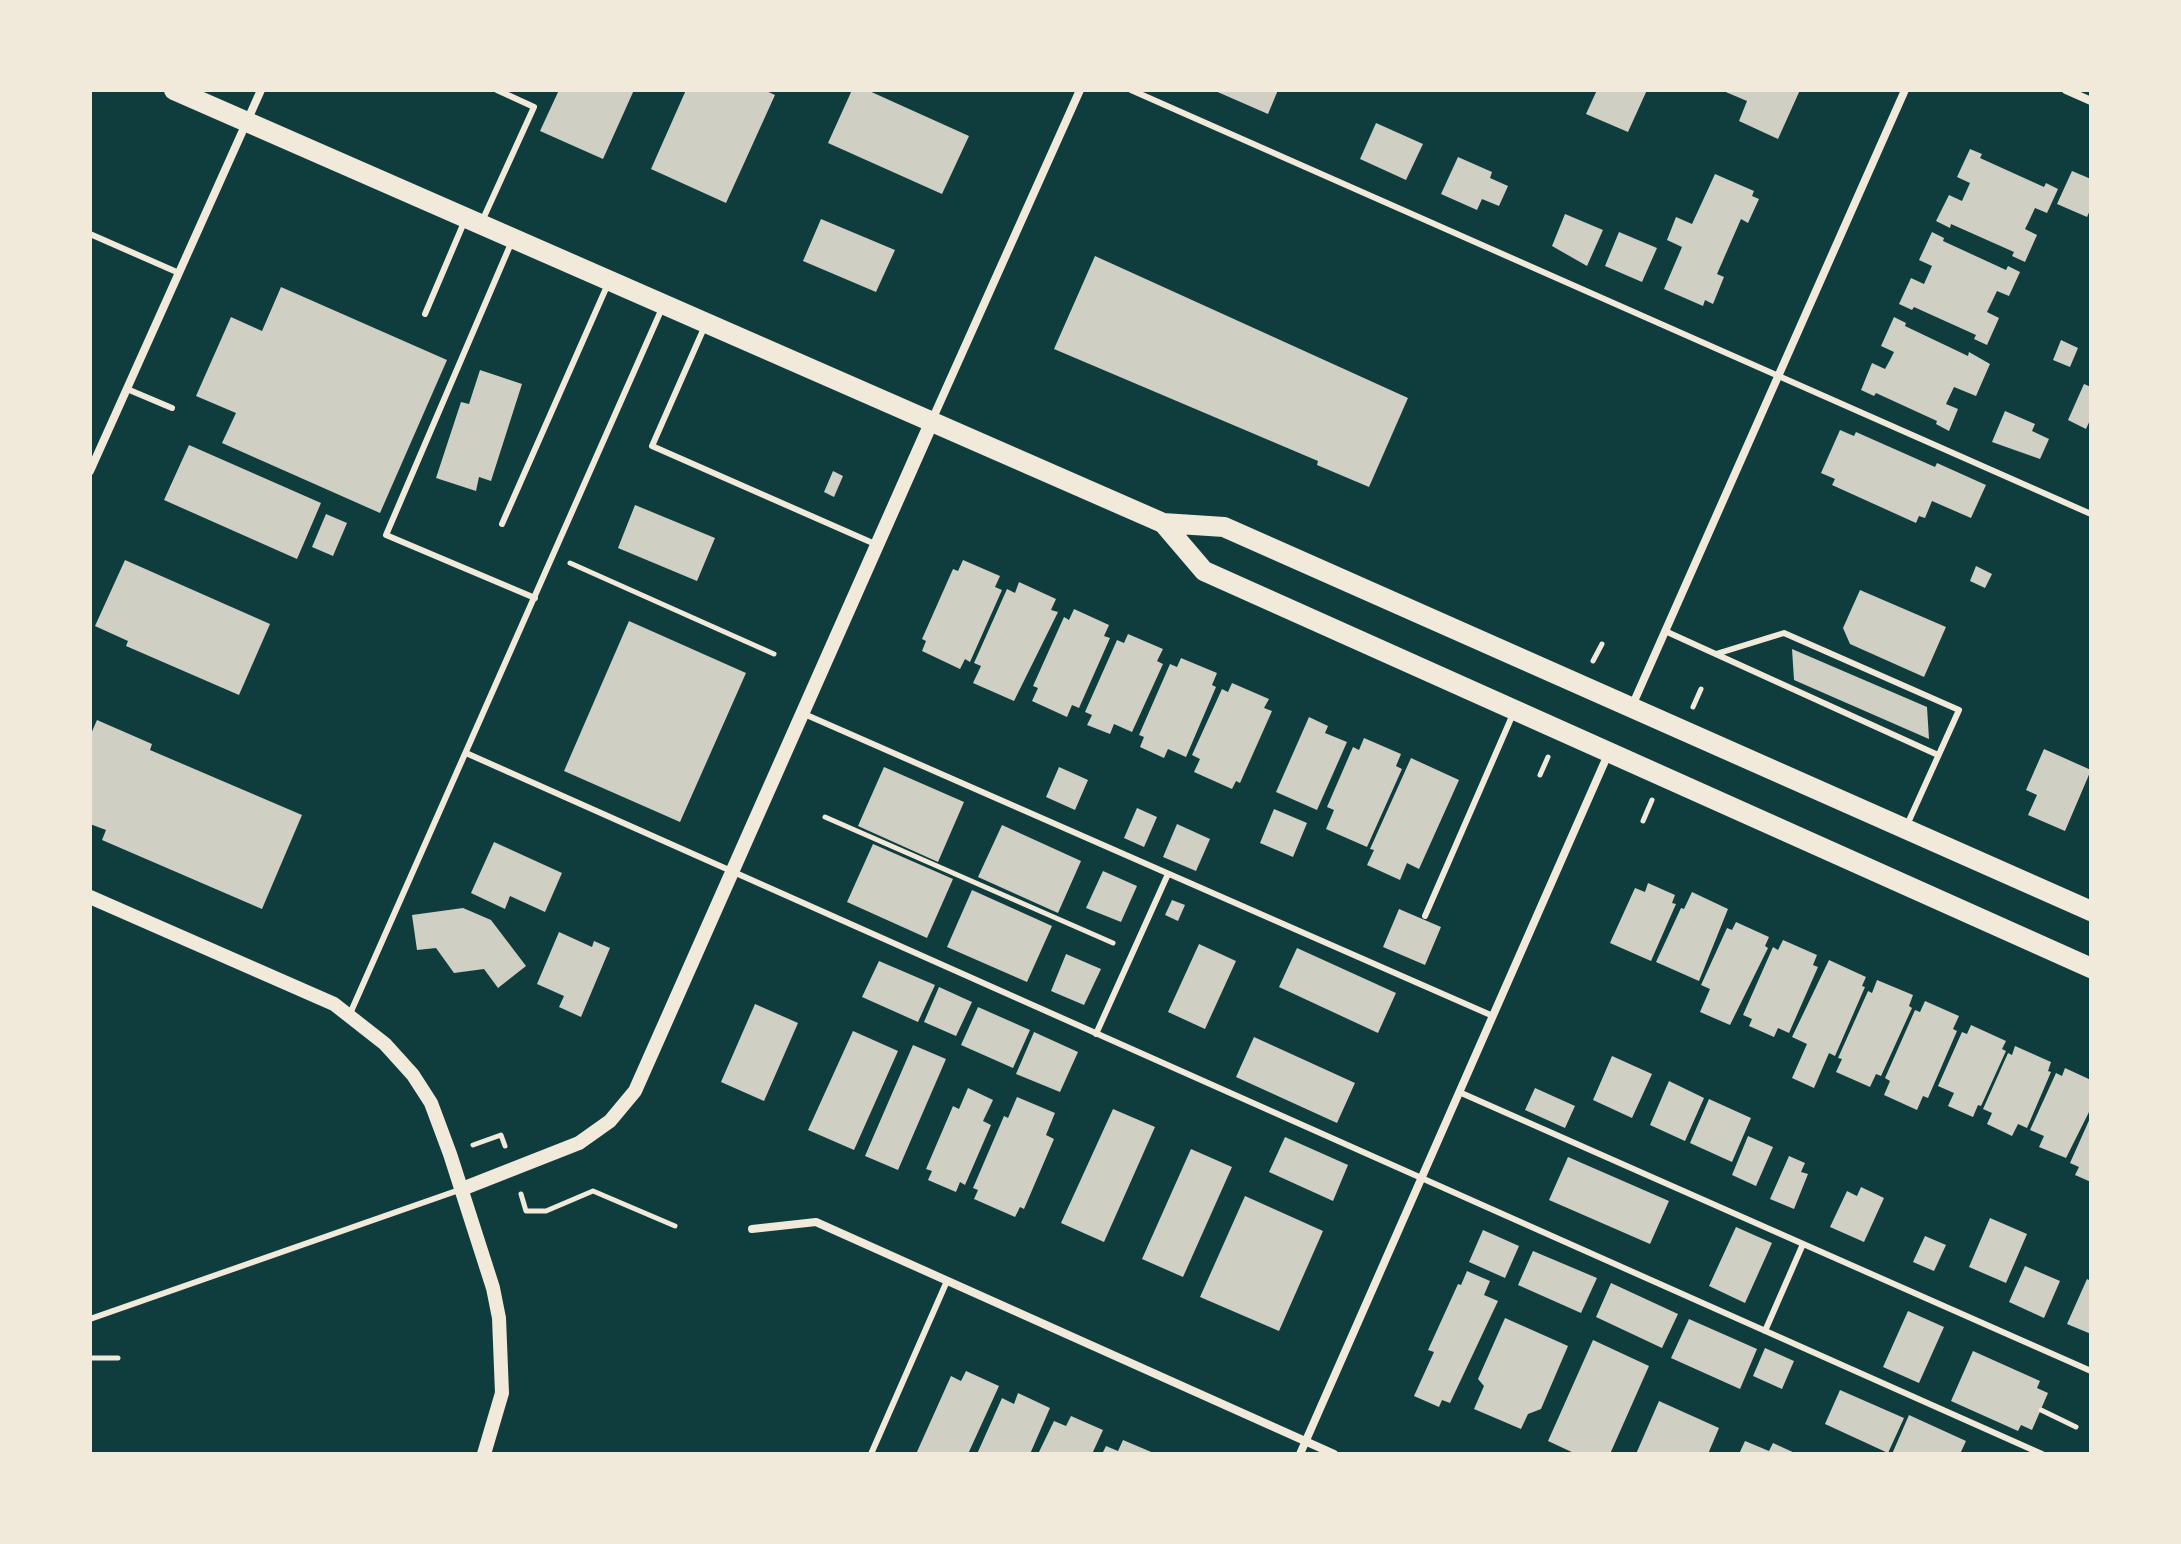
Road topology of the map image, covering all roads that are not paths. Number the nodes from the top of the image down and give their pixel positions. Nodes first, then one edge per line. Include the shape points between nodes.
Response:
1 (174, 90) edge
2 (261, 90) edge
3 (497, 90) edge
4 (1080, 90) edge
5 (1131, 90) edge
6 (1905, 90) edge
7 (2066, 90) edge
8 (2091, 101) edge
9 (247, 122) junction
10 (474, 220) junction
11 (90, 234) edge
12 (514, 238) junction
13 (179, 273) junction
14 (610, 279) junction
15 (665, 303) junction
16 (425, 314) dead end
17 (707, 321) junction
18 (1778, 376) junction
19 (127, 389) junction
20 (172, 408) dead end
21 (932, 421) junction
22 (90, 471) edge
23 (2091, 514) edge
24 (1163, 523) junction
25 (502, 524) dead end
26 (876, 545) junction
27 (535, 598) junction
28 (1665, 631) junction
29 (1716, 654) junction
30 (1632, 707) junction
31 (1515, 710) junction
32 (802, 713) junction
33 (1609, 752) junction
34 (466, 753) junction
35 (1938, 755) junction
36 (1906, 829) junction
37 (732, 872) junction
38 (1168, 874) junction
39 (90, 897) edge
40 (2091, 911) edge
41 (1425, 916) dead end
42 (2091, 968) edge
43 (349, 1016) junction
44 (1493, 1016) junction
45 (1096, 1034) junction
46 (1459, 1092) junction
47 (1422, 1178) junction
48 (462, 1189) junction
49 (752, 1229) dead end
50 (1803, 1244) junction
51 (947, 1281) junction
52 (90, 1319) edge
53 (1765, 1331) junction
54 (2091, 1371) edge
55 (1306, 1441) junction
56 (484, 1454) edge
57 (871, 1454) edge
58 (1300, 1454) edge
59 (1334, 1454) edge
60 (2042, 1454) edge

1 - 9 main road
2 - 9 street
3 - 10 lane via 534,107
4 - 21 street
5 - 18 lane
6 - 18 street
7 - 8 street
9 - 10 main road
9 - 13 street
10 - 12 main road
10 - 16 lane
11 - 13 lane
12 - 14 main road
12 - 27 lane via 386,535
13 - 19 street
14 - 15 main road
14 - 25 lane
15 - 17 main road
15 - 27 lane
17 - 21 main road
17 - 26 lane via 652,446
18 - 23 lane
18 - 28 street
19 - 20 lane
19 - 22 street
21 - 24 main road
21 - 26 street
24 - 30 main road via 1224,527
24 - 31 main road via 1204,571
26 - 32 street
27 - 34 lane
28 - 29 lane
28 - 30 street
29 - 35 lane
29 - 35 lane via 1784,633 1959,710
30 - 36 main road
31 - 33 main road
31 - 41 lane
32 - 37 street
32 - 38 lane
33 - 42 main road
33 - 44 street
34 - 37 lane
34 - 43 lane
35 - 36 lane
36 - 40 main road
37 - 45 lane
37 - 48 street via 635,1091 610,1121 579,1143
38 - 44 lane
38 - 45 lane
39 - 43 street via 334,1004
43 - 48 street via 385,1044 431,1103
44 - 46 street
45 - 47 lane
46 - 47 street
46 - 50 lane
47 - 53 lane
47 - 55 street
48 - 52 lane
48 - 56 street via 493,1288 502,1351 502,1393
49 - 51 street via 816,1222
50 - 53 lane
50 - 54 lane
51 - 55 street
51 - 57 lane
53 - 60 lane
55 - 58 street
55 - 59 street

